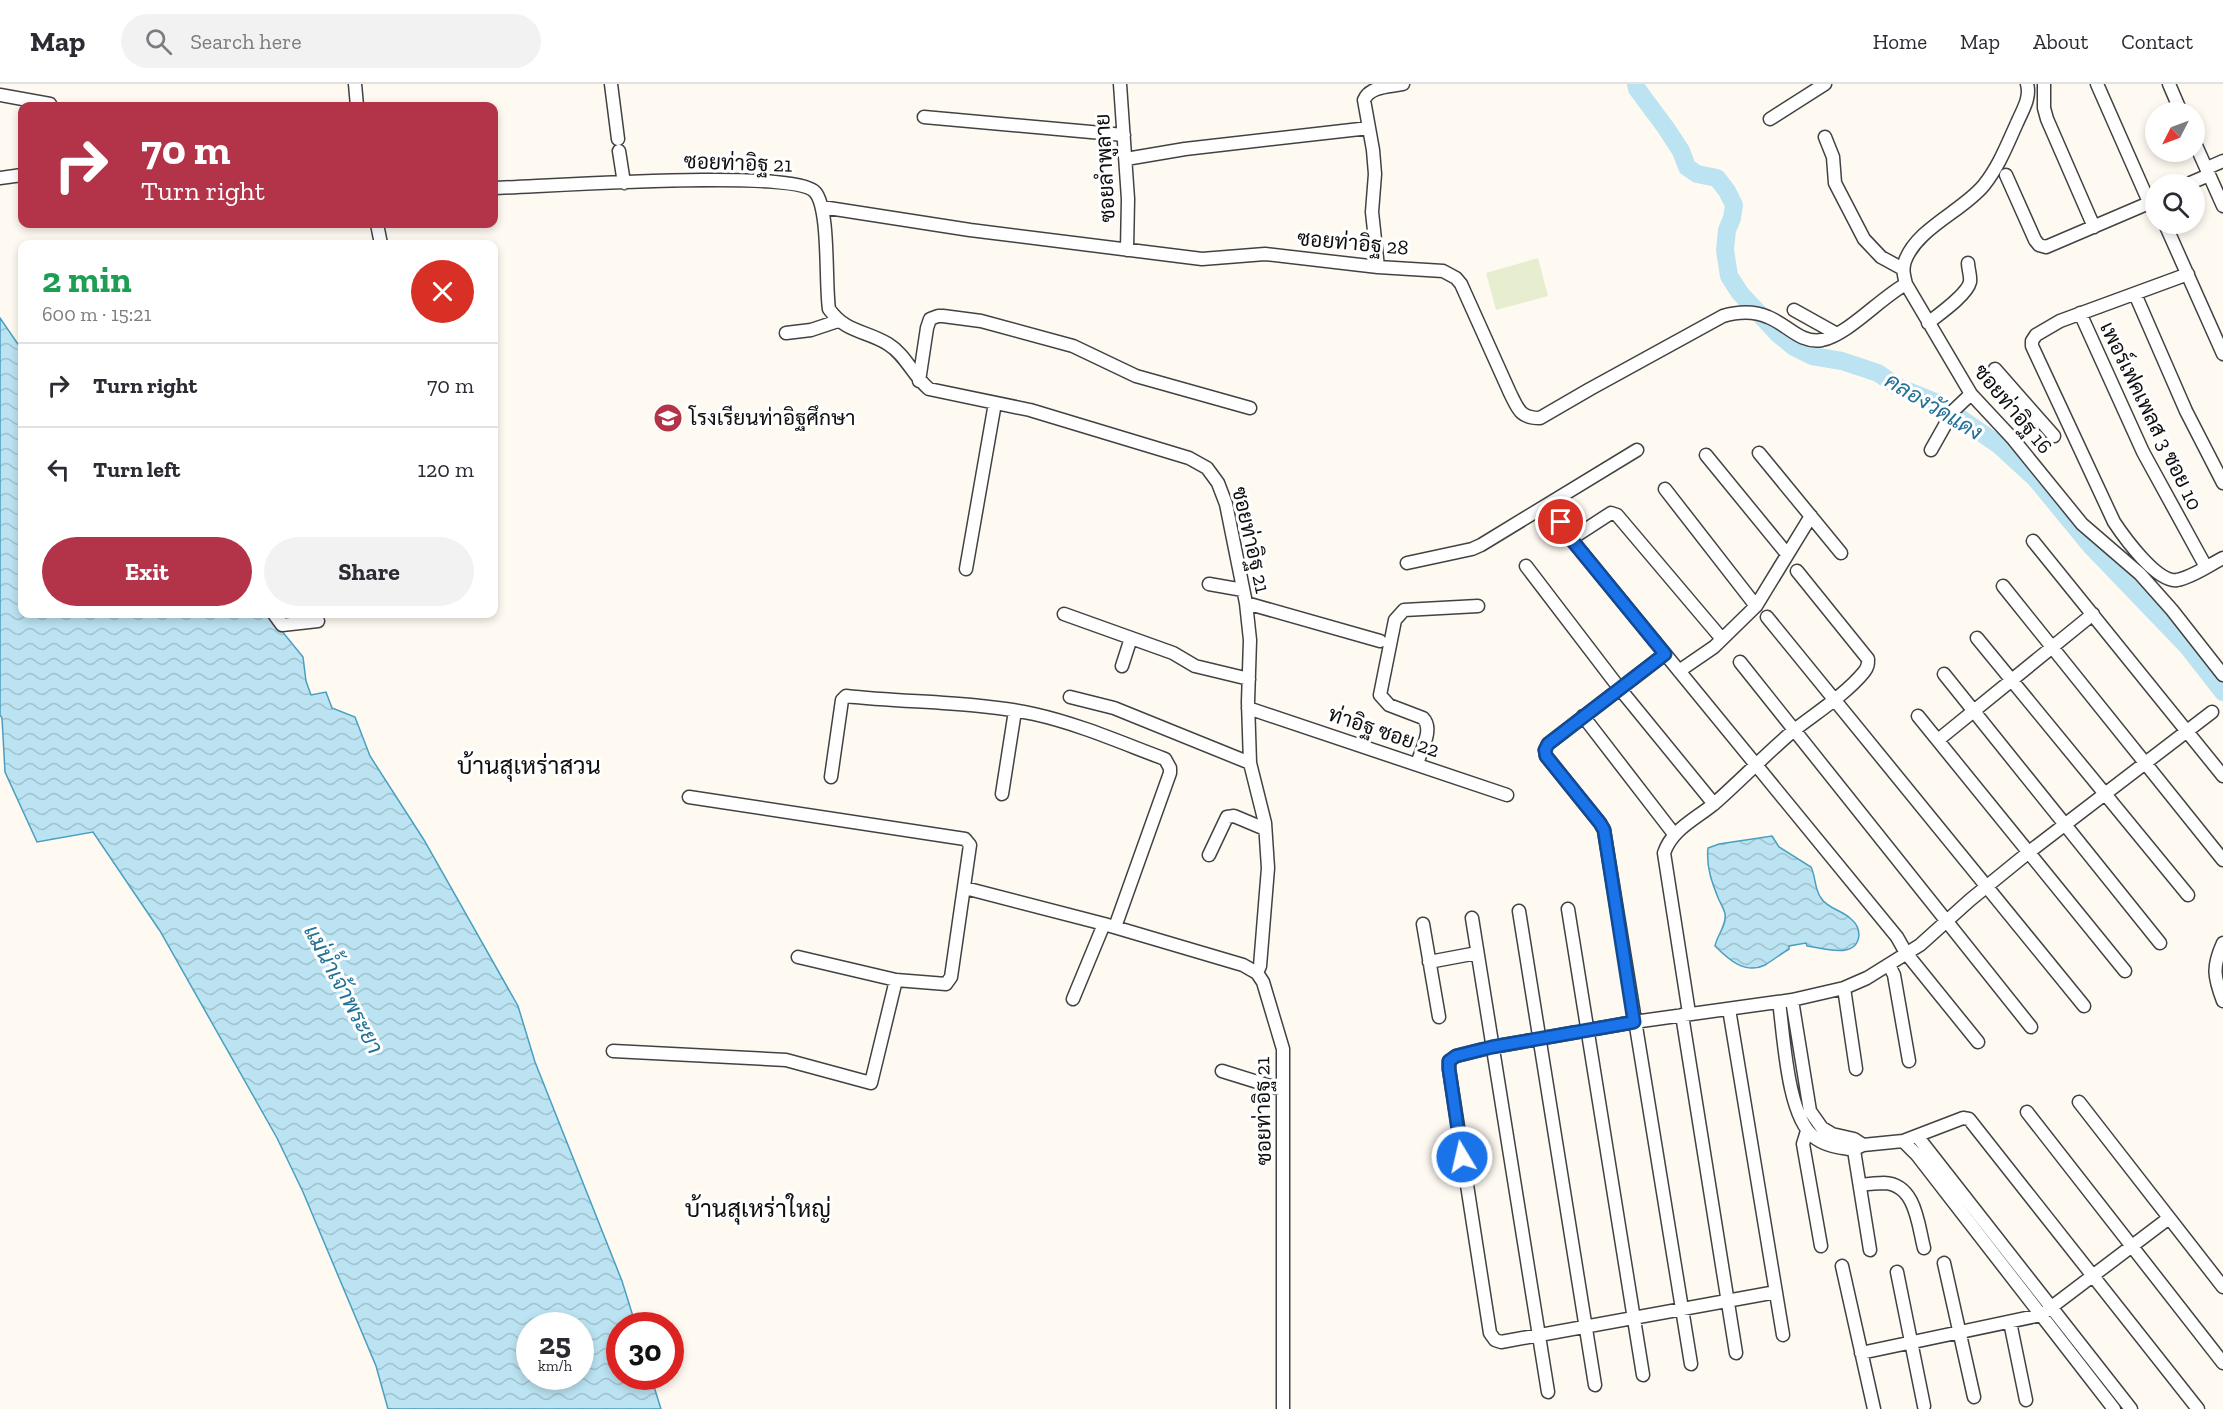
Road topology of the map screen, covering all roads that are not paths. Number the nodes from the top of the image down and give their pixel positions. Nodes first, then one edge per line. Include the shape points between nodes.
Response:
1 (355, 84) edge
2 (611, 84) edge
3 (1120, 84) edge
4 (1403, 84) edge
5 (1825, 84) edge
6 (2027, 84) edge
7 (2044, 84) edge
8 (2097, 84) edge
9 (2169, 84) edge
10 (0, 95) edge
11 (41, 102) edge
12 (357, 102) edge
13 (2177, 102) edge
14 (924, 117) dead end
15 (1770, 119) dead end
16 (1369, 128) junction
17 (1124, 135) junction
18 (1825, 137) dead end
19 (1126, 159) junction
20 (2205, 161) edge
21 (2223, 161) edge
22 (2006, 175) dead end
23 (2213, 175) edge
24 (18, 176) edge
25 (0, 178) edge
26 (624, 183) junction
27 (2145, 184) edge
28 (498, 188) edge
29 (2145, 205) edge
30 (2223, 206) edge
31 (822, 207) junction
32 (2094, 227) junction
33 (2170, 234) edge
34 (1127, 250) junction
35 (1968, 263) dead end
36 (1378, 267) junction
37 (1903, 269) junction
38 (2188, 274) junction
39 (1906, 284) junction
40 (2134, 294) junction
41 (1794, 310) dead end
42 (2080, 313) junction
43 (838, 321) junction
44 (1928, 323) junction
45 (786, 333) dead end
46 (1837, 334) junction
47 (2223, 354) edge
48 (1995, 369) dead end
49 (919, 381) junction
50 (1971, 394) junction
51 (995, 403) junction
52 (2060, 407) junction
53 (1250, 408) dead end
54 (2042, 421) junction
55 (2054, 436) dead end
56 (1637, 450) dead end
57 (1931, 450) dead end
58 (1759, 453) dead end
59 (1706, 455) dead end
60 (2223, 483) edge
61 (1665, 489) dead end
62 (1551, 504) junction
63 (1811, 516) junction
64 (1571, 539) junction
65 (2033, 541) dead end
66 (1841, 553) dead end
67 (1786, 554) junction
68 (2223, 558) edge
69 (1407, 563) dead end
70 (1526, 566) dead end
71 (2206, 567) junction
72 (966, 568) dead end
73 (1797, 571) dead end
74 (1209, 584) dead end
75 (2003, 586) dead end
76 (1243, 590) junction
77 (1246, 603) junction
78 (1478, 606) dead end
79 (1756, 606) junction
80 (1064, 614) dead end
81 (2093, 614) junction
82 (1767, 617) dead end
83 (277, 618) edge
84 (318, 621) dead end
85 (1131, 638) junction
86 (1977, 638) dead end
87 (1722, 639) junction
88 (1380, 641) dead end
89 (2052, 647) junction
90 (1665, 654) junction
91 (1740, 663) dead end
92 (1122, 666) dead end
93 (1679, 671) junction
94 (1944, 674) dead end
95 (2223, 675) edge
96 (1248, 679) junction
97 (2011, 680) junction
98 (1620, 688) junction
99 (1071, 698) dead end
100 (1834, 698) junction
101 (1248, 708) junction
102 (1015, 711) junction
103 (1974, 711) junction
104 (2212, 712) dead end
105 (1583, 716) junction
106 (1918, 716) dead end
107 (1794, 731) junction
108 (2188, 731) junction
109 (1938, 740) junction
110 (1250, 763) junction
111 (2146, 763) junction
112 (1417, 764) junction
113 (1756, 764) junction
114 (2223, 776) edge
115 (831, 777) dead end
116 (1002, 794) dead end
117 (2105, 794) junction
118 (1507, 795) dead end
119 (689, 797) dead end
120 (1714, 804) junction
121 (2065, 825) junction
122 (1265, 829) junction
123 (1674, 834) junction
124 (2029, 852) junction
125 (1209, 855) dead end
126 (2223, 860) edge
127 (1987, 887) junction
128 (965, 888) junction
129 (2188, 895) dead end
130 (1568, 909) dead end
131 (1519, 911) dead end
132 (1472, 918) dead end
133 (1947, 921) junction
134 (1423, 924) dead end
135 (1110, 926) junction
136 (2160, 943) dead end
137 (2223, 943) edge
138 (1477, 953) junction
139 (1906, 953) junction
140 (798, 957) dead end
141 (1429, 962) junction
142 (1889, 965) junction
143 (2126, 971) dead end
144 (1257, 973) junction
145 (896, 980) junction
146 (1844, 988) junction
147 (1073, 999) dead end
148 (1792, 1000) junction
149 (2223, 1001) edge
150 (1779, 1002) junction
151 (2084, 1006) dead end
152 (1729, 1009) junction
153 (1685, 1014) junction
154 (1439, 1017) dead end
155 (1634, 1022) junction
156 (2031, 1027) dead end
157 (1587, 1030) junction
158 (1539, 1039) junction
159 (1978, 1042) dead end
160 (1492, 1047) junction
161 (613, 1051) dead end
162 (1910, 1061) dead end
163 (1856, 1069) dead end
164 (1222, 1071) dead end
165 (1283, 1090) junction
166 (2079, 1102) dead end
167 (2027, 1112) dead end
168 (1808, 1131) junction
169 (1917, 1136) junction
170 (1903, 1141) junction
171 (1856, 1145) junction
172 (1860, 1185) junction
173 (1967, 1198) junction
174 (1957, 1207) junction
175 (2169, 1218) junction
176 (1821, 1246) dead end
177 (2132, 1247) junction
178 (1924, 1248) dead end
179 (1870, 1250) dead end
180 (1944, 1263) dead end
181 (1842, 1266) dead end
182 (1897, 1272) dead end
183 (2095, 1276) junction
184 (2223, 1287) edge
185 (1776, 1292) junction
186 (1728, 1301) junction
187 (2052, 1308) junction
188 (1681, 1309) junction
189 (2041, 1315) junction
190 (1634, 1317) junction
191 (2010, 1322) junction
192 (1586, 1326) junction
193 (1960, 1333) junction
194 (1539, 1334) junction
195 (1783, 1335) dead end
196 (1911, 1343) junction
197 (1736, 1353) dead end
198 (1861, 1353) junction
199 (1691, 1364) dead end
200 (2223, 1364) edge
201 (1643, 1375) dead end
202 (1596, 1385) dead end
203 (1548, 1392) dead end
204 (1974, 1398) dead end
205 (2026, 1400) dead end
206 (1924, 1406) dead end
207 (1283, 1409) edge
208 (1874, 1409) edge
209 (2114, 1409) edge
210 (2131, 1409) edge
211 (2198, 1409) edge

1 - 12 street
2 - 26 street
3 - 17 street, ซอยลำพูลาย
4 - 16 street via 1366,94
5 - 15 street
6 - 37 street via 2024,106 1992,174 1969,200 1915,245
7 - 32 street via 2047,118
8 - 27 street
9 - 13 street
10 - 11 street
14 - 17 street
16 - 19 street
16 - 36 street via 1375,174 1372,212
17 - 19 street, ซอยลำพูลาย
18 - 37 street via 1833,157 1836,183 1864,239 1881,257
19 - 34 street, ซอยลำพูลาย
20 - 23 street
21 - 23 street
22 - 32 street via 2039,245 2046,247
23 - 30 street
24 - 25 street
26 - 28 street, ซอยท่าอิฐ 21
26 - 31 street, ซอยท่าอิฐ 21 via 684,180 798,184 813,189
29 - 32 street
31 - 34 street, ซอยท่าอิฐ 28
31 - 43 street via 826,294 829,309
33 - 38 street
34 - 36 street, ซอยท่าอิฐ 28 via 1202,259 1265,254
35 - 44 street via 1968,287
36 - 46 street, ซอยท่าอิฐ 28 via 1443,271 1456,278 1518,409 1531,418 1540,418 1729,314 1769,317 1808,340 1824,340
37 - 39 street, ซอยท่าอิฐ 16
38 - 40 street
38 - 47 street
39 - 44 street, ซอยท่าอิฐ 16
39 - 46 street
40 - 42 street
40 - 60 street
41 - 46 street
42 - 52 street via 2042,330 2032,341
42 - 71 street, เพอร์เฟคเพลส 3 ซอย 10 via 2143,452
43 - 45 street
43 - 49 street via 889,345 904,358
44 - 50 street, ซอยท่าอิฐ 16
48 - 54 street
49 - 51 street, ซอยท่าอิฐ 21 via 929,389
49 - 53 street via 927,328 930,319 938,315 981,321 1073,346 1136,376
50 - 57 street via 1953,411
50 - 95 street, ซอยท่าอิฐ 16 via 2082,524 2139,574 2172,610
51 - 72 street
51 - 76 street, ซอยท่าอิฐ 21 via 1189,458 1207,468 1226,504
52 - 54 street
52 - 71 street via 2114,522 2130,545 2167,580
54 - 55 street
56 - 62 street
58 - 63 street
59 - 67 street
61 - 79 street
62 - 64 street
62 - 69 street via 1472,549
63 - 66 street
63 - 67 street
64 - 87 street via 1611,513 1617,515
64 - 90 street
65 - 81 street
67 - 79 street
68 - 71 street
70 - 98 street
73 - 100 street via 1868,659 1864,672
74 - 76 street
75 - 89 street
76 - 77 street, ซอยท่าอิฐ 21
77 - 88 street
77 - 96 street, ซอยท่าอิฐ 21 via 1250,640
78 - 112 street via 1404,610 1395,620 1380,695 1389,705 1427,722 1428,731
79 - 87 street
80 - 85 street
81 - 89 street
81 - 108 street
82 - 100 street
83 - 84 street via 282,625
85 - 92 street
85 - 96 street via 1173,653 1195,666
86 - 97 street
87 - 93 street
89 - 97 street
89 - 111 street
90 - 93 street
90 - 98 street
91 - 107 street
93 - 113 street
94 - 103 street
96 - 101 street, ซอยท่าอิฐ 21
97 - 103 street
97 - 117 street
98 - 105 street
98 - 120 street
99 - 110 street via 1114,708
100 - 107 street
100 - 127 street
101 - 110 street, ซอยท่าอิฐ 21
101 - 112 street, ท่าอิฐ ซอย 22
102 - 115 street via 846,696 842,700
102 - 116 street
102 - 135 street via 1072,724 1165,759 1170,768
103 - 109 street
103 - 121 street
104 - 108 street
105 - 123 street
105 - 155 street via 1548,744 1546,756 1604,830
106 - 109 street
107 - 113 street
107 - 133 street
108 - 111 street
108 - 114 street
109 - 124 street
110 - 122 street, ซอยท่าอิฐ 21
111 - 117 street
111 - 126 street
112 - 118 street, ท่าอิฐ ซอย 22
113 - 120 street
113 - 139 street via 1897,936
117 - 121 street
117 - 129 street
119 - 128 street via 965,839 970,845
120 - 123 street
121 - 124 street
121 - 136 street
122 - 125 street via 1234,816 1227,817
122 - 144 street, ซอยท่าอิฐ 21 via 1268,868
123 - 153 street via 1664,853
124 - 127 street
124 - 143 street
127 - 133 street
127 - 151 street
128 - 135 street
128 - 145 street via 951,977 946,984
130 - 157 street
131 - 158 street
132 - 138 street
133 - 139 street
133 - 156 street
134 - 141 street
135 - 144 street via 1242,965
135 - 147 street
137 - 149 street via 2215,961 2215,979
138 - 141 street
138 - 160 street
139 - 142 street
139 - 159 street
140 - 145 street
141 - 154 street
142 - 146 street
142 - 162 street
144 - 165 street, ซอยท่าอิฐ 21 via 1283,1049
145 - 161 street via 871,1083 786,1060
146 - 148 street
146 - 163 street
148 - 150 street
148 - 171 street via 1810,1111 1822,1128
150 - 152 street
150 - 168 street via 1794,1102
152 - 153 street
152 - 185 street
153 - 155 street
153 - 186 street
155 - 157 street
155 - 188 street
157 - 158 street
157 - 190 street
158 - 160 street
158 - 192 street
160 - 194 street
160 - 194 street via 1449,1061 1490,1333 1502,1342
164 - 165 street
165 - 207 street, ซอยท่าอิฐ 21
166 - 175 street
167 - 177 street
168 - 171 street via 1826,1145
168 - 176 street via 1803,1144
169 - 170 street
169 - 173 street
169 - 183 street via 1963,1118 1973,1122
170 - 171 street
170 - 174 street
171 - 172 street
172 - 178 street via 1887,1183 1907,1195 1914,1203
172 - 179 street
173 - 174 street
173 - 187 street
174 - 189 street
175 - 177 street
175 - 184 street
177 - 183 street
177 - 200 street
180 - 193 street
181 - 198 street
182 - 196 street
183 - 187 street
183 - 211 street
185 - 186 street
185 - 195 street
186 - 188 street
186 - 197 street
187 - 189 street
187 - 210 street
188 - 190 street
188 - 199 street
189 - 191 street
189 - 209 street
190 - 192 street
190 - 201 street
191 - 193 street
191 - 205 street
192 - 194 street
192 - 202 street
193 - 196 street
193 - 204 street
194 - 203 street
196 - 198 street
196 - 206 street
198 - 208 street

